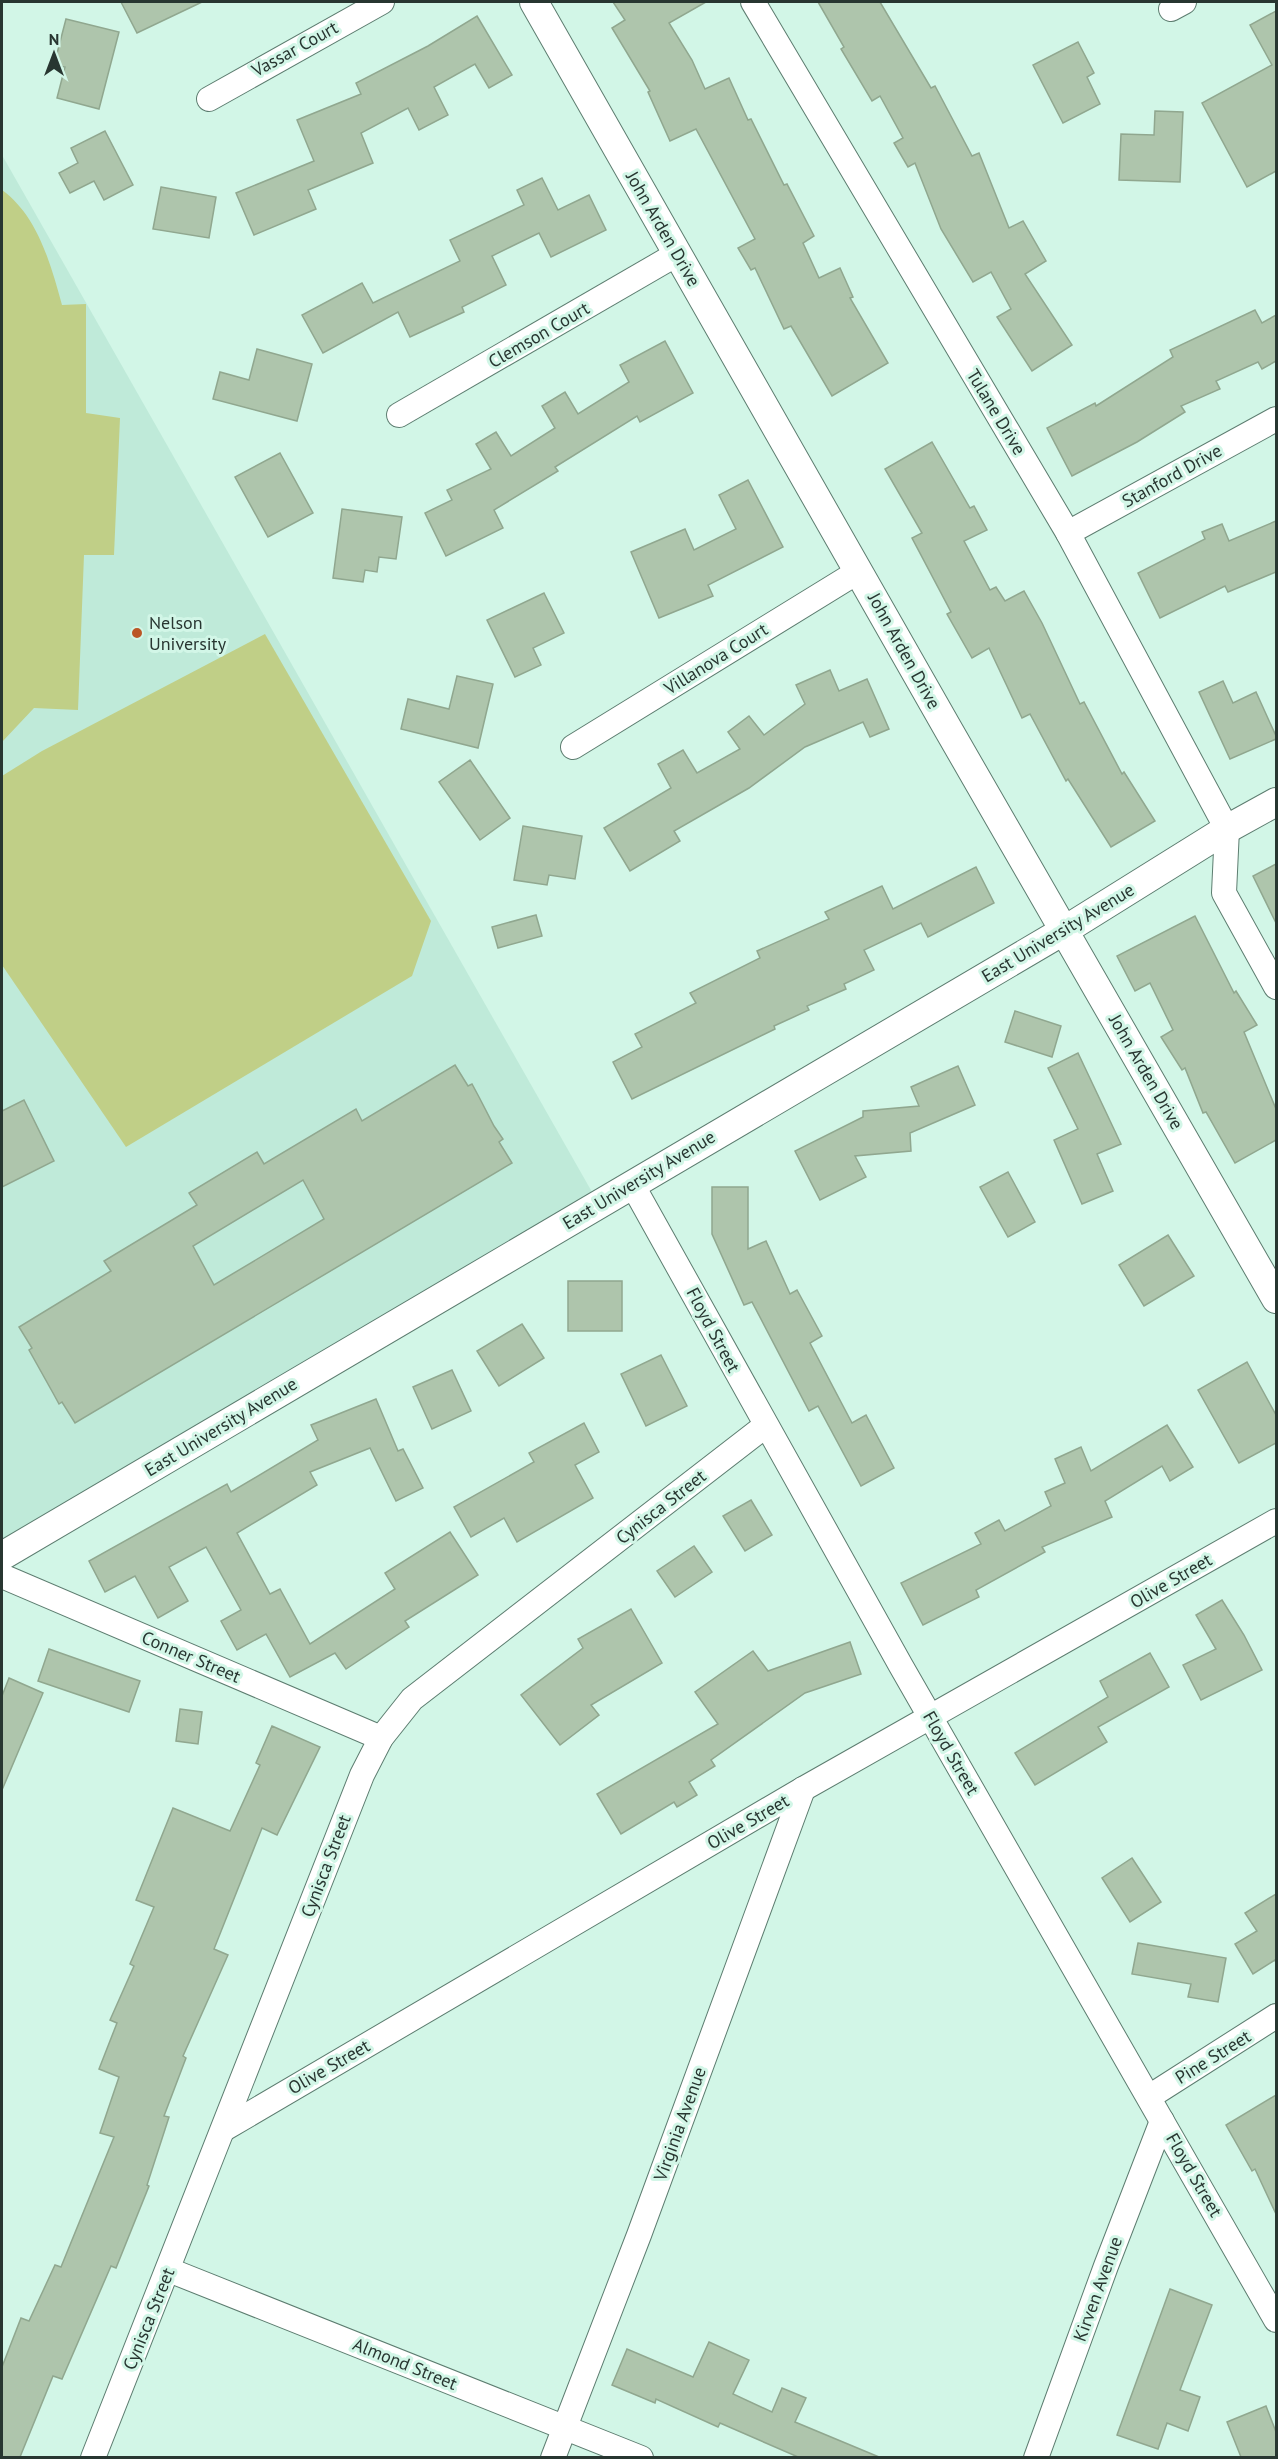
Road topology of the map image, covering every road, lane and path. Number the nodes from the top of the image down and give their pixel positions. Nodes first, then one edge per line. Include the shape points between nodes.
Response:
1 (382, 2) edge
2 (534, 2) edge
3 (753, 2) edge
4 (209, 99) dead end
5 (677, 254) junction
6 (399, 415) dead end
7 (1276, 419) edge
8 (1068, 533) junction
9 (860, 571) junction
10 (573, 747) dead end
11 (1276, 802) edge
12 (1227, 829) junction
13 (1065, 930) junction
14 (1276, 987) edge
15 (632, 1184) junction
16 (1276, 1299) edge
17 (765, 1426) junction
18 (1276, 1521) edge
19 (2, 1556) edge
20 (2, 1576) edge
21 (931, 1718) junction
22 (381, 1738) junction
23 (803, 1789) junction
24 (1276, 2016) edge
25 (1149, 2097) junction
26 (1162, 2121) junction
27 (224, 2129) junction
28 (169, 2270) junction
29 (1276, 2320) edge
30 (566, 2427) junction
31 (93, 2457) edge
32 (553, 2457) edge
33 (641, 2457) edge
34 (1036, 2457) edge

1 - 4 street, Vassar Court
2 - 5 street, John Arden Drive
3 - 8 street, Tulane Drive
5 - 6 street, Clemson Court
5 - 9 street, John Arden Drive
7 - 8 street, Stanford Drive
8 - 12 street, Tulane Drive
9 - 10 street, Villanova Court
9 - 13 street, John Arden Drive
11 - 12 street, East University Avenue
12 - 13 street, East University Avenue
12 - 14 street via 1224,893
13 - 15 street, East University Avenue
13 - 16 street, John Arden Drive
15 - 17 street, Floyd Street
15 - 19 street, East University Avenue
17 - 21 street, Floyd Street
17 - 22 street, Cynisca Street via 412,1699
18 - 21 street, Olive Street
20 - 22 street, Conner Street
21 - 23 street, Olive Street
21 - 25 street, Floyd Street
22 - 27 street, Cynisca Street via 362,1775
23 - 27 street, Olive Street
23 - 30 street, Virginia Avenue
24 - 25 street, Pine Street
25 - 26 street, Floyd Street
26 - 29 street, Floyd Street
26 - 34 street, Kirven Avenue
27 - 28 street, Cynisca Street
28 - 30 street, Almond Street
28 - 31 street, Cynisca Street
30 - 32 street, Virginia Avenue
30 - 33 street, Almond Street

